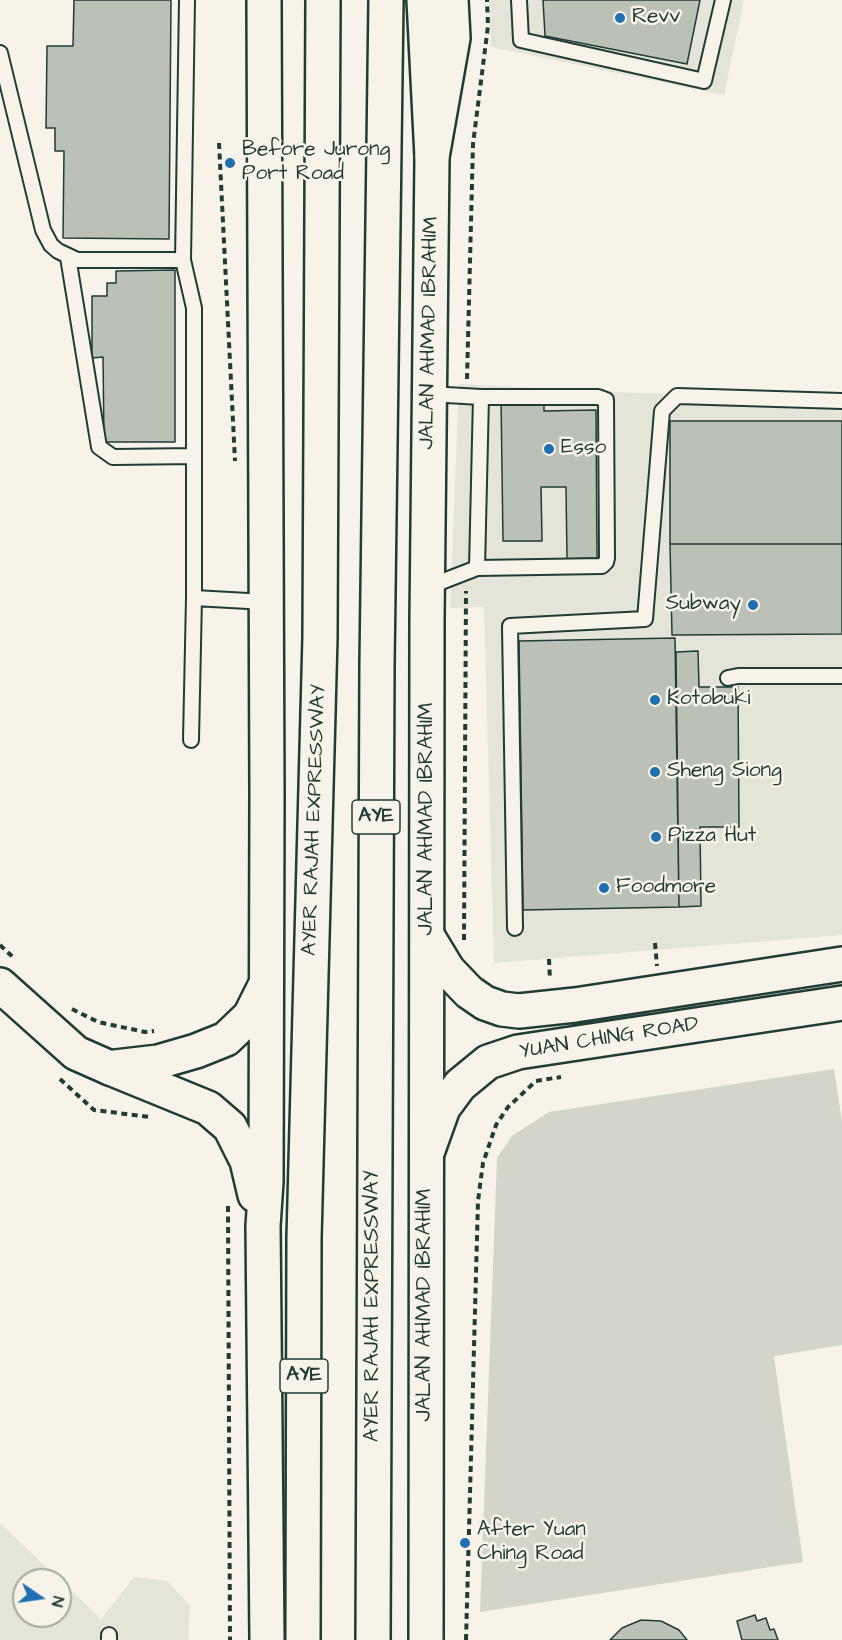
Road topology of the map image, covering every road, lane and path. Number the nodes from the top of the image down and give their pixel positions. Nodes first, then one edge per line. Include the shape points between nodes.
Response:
1 (187, 0) edge
2 (264, 0) edge
3 (323, 0) edge
4 (386, 0) edge
5 (424, 0) edge
6 (451, 0) edge
7 (519, 0) edge
8 (723, 0) edge
9 (0, 53) edge
10 (432, 157) junction
11 (68, 257) junction
12 (183, 260) junction
13 (429, 394) junction
14 (481, 397) junction
15 (842, 401) edge
16 (194, 456) junction
17 (477, 568) junction
18 (428, 587) junction
19 (194, 598) junction
20 (267, 602) junction
21 (842, 676) edge
22 (728, 678) dead end
23 (191, 740) dead end
24 (515, 928) dead end
25 (428, 937) junction
26 (655, 944) dead end
27 (0, 945) edge
28 (549, 959) dead end
29 (842, 964) edge
30 (657, 966) dead end
31 (8, 973) edge
32 (266, 984) junction
33 (550, 984) dead end
34 (842, 1003) edge
35 (64, 1005) dead end
36 (156, 1031) dead end
37 (110, 1068) junction
38 (572, 1075) dead end
39 (427, 1153) junction
40 (228, 1205) dead end
41 (263, 1226) junction
42 (230, 1640) edge
43 (267, 1640) edge
44 (303, 1640) edge
45 (373, 1640) edge
46 (426, 1640) edge
47 (466, 1640) edge

1 - 12 lane
2 - 20 main road
3 - 44 main road, AYER RAJAH EXPRESSWAY / AYE via 320,637 304,1226
4 - 45 main road, AYER RAJAH EXPRESSWAY / AYE via 377,676
5 - 10 main road
6 - 10 main road, JALAN AHMAD IBRAHIM via 453,38
7 - 8 lane via 521,40 704,81
9 - 11 lane via 43,230 51,245
10 - 13 main road, JALAN AHMAD IBRAHIM
11 - 12 lane via 85,261
11 - 16 lane via 99,447 113,457
12 - 16 lane via 194,308
13 - 14 lane
13 - 18 main road, JALAN AHMAD IBRAHIM
14 - 17 lane
14 - 17 lane via 606,400 607,558 602,566
15 - 24 lane via 677,396 662,411 645,619 510,626
16 - 19 lane
17 - 18 lane
18 - 25 main road, JALAN AHMAD IBRAHIM
19 - 20 lane
19 - 23 lane
20 - 32 main road
21 - 22 lane
25 - 29 main road, YUAN CHING ROAD via 448,970 469,992 502,1010 575,1005
25 - 39 main road, JALAN AHMAD IBRAHIM
26 - 30 path
27 - 31 path
28 - 33 path
31 - 37 main road via 76,1053
32 - 37 main road via 249,1016 226,1039 158,1062
32 - 41 main road
34 - 39 main road, YUAN CHING ROAD via 518,1052 488,1062 459,1085 443,1107
35 - 36 path via 98,1023
37 - 41 main road via 208,1108 230,1127 247,1161
38 - 47 path via 536,1082 508,1107 495,1125 483,1163 478,1201
39 - 46 main road, JALAN AHMAD IBRAHIM
40 - 42 path
41 - 43 main road

